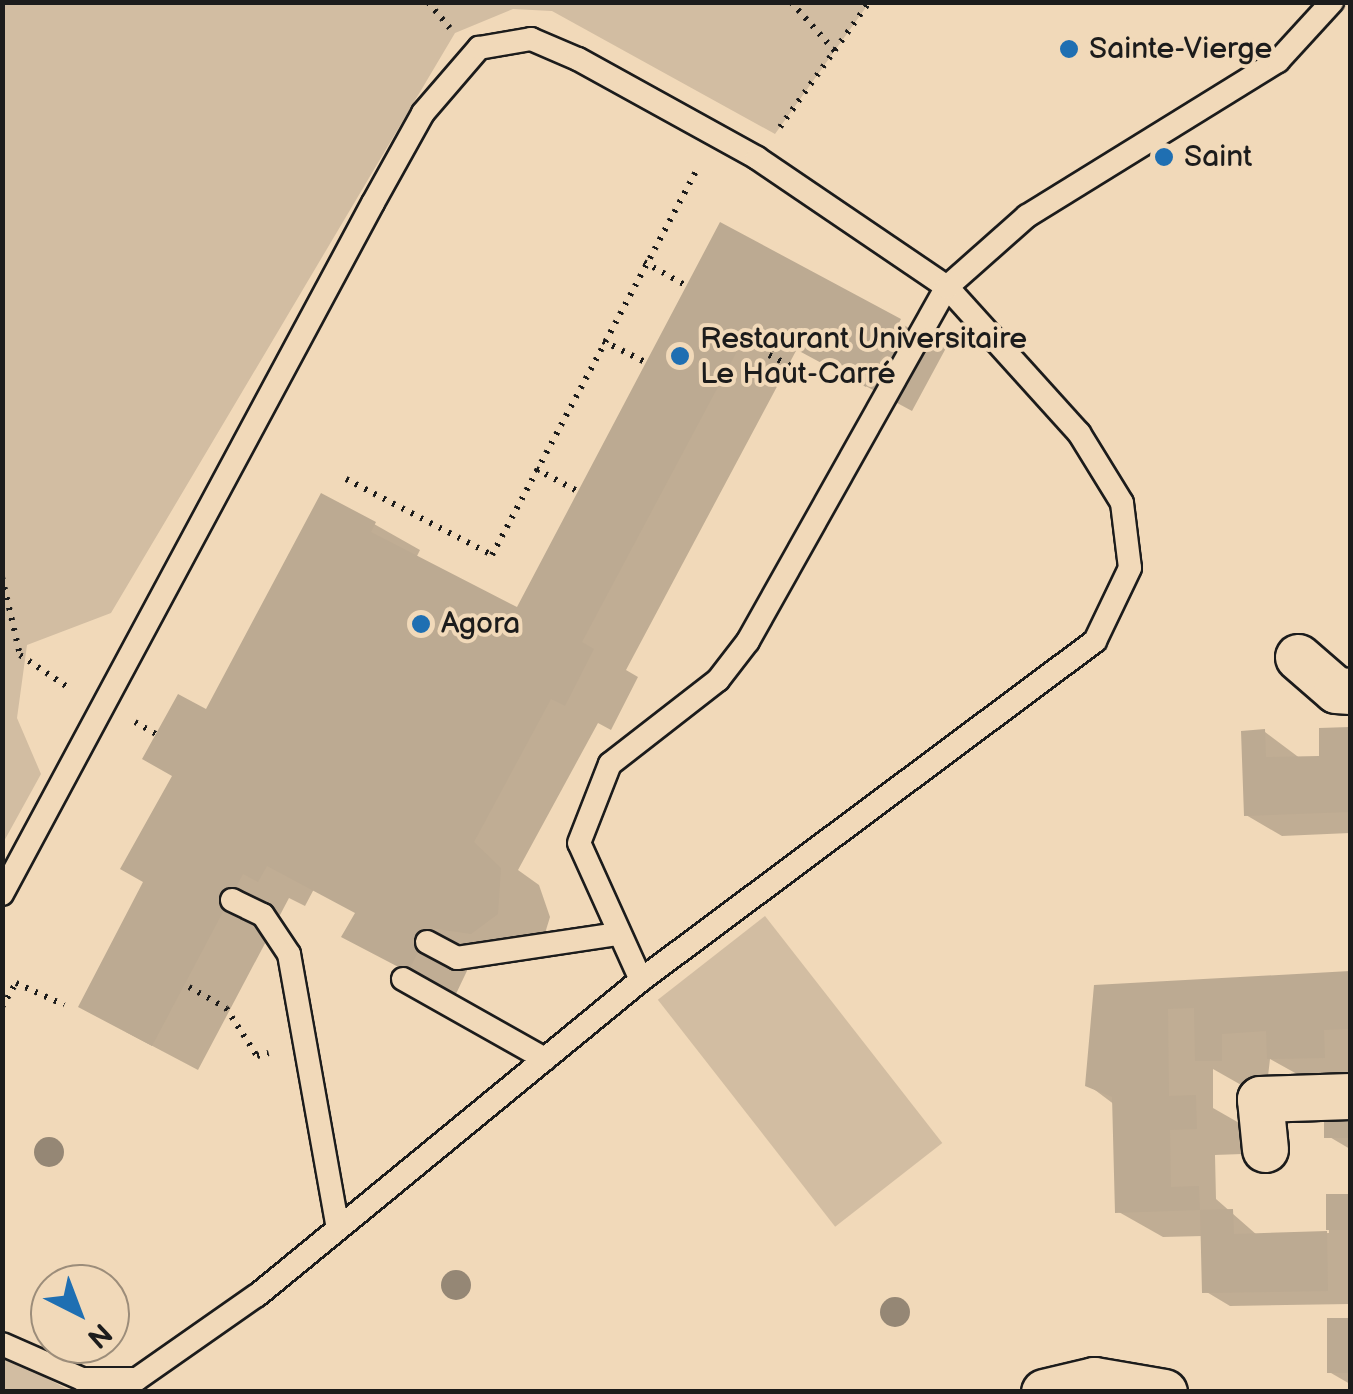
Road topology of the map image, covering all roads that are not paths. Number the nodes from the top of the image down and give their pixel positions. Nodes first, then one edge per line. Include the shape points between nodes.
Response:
1 (1332, 2) edge
2 (947, 288) junction
3 (1298, 658) dead end
4 (1350, 691) edge
5 (2, 894) edge
6 (232, 900) dead end
7 (618, 934) junction
8 (427, 942) dead end
9 (402, 980) dead end
10 (642, 980) junction
11 (545, 1059) junction
12 (1350, 1096) edge
13 (1264, 1148) dead end
14 (338, 1230) junction
15 (2, 1344) edge
16 (114, 1385) edge
17 (1044, 1392) edge
18 (1164, 1392) edge

1 - 2 lane via 1278,62 1027,216
2 - 5 lane via 757,158 531,39 478,48 423,114
2 - 7 lane via 748,640 718,680 610,764 588,802 579,843
2 - 10 lane via 1078,433 1122,503 1130,568 1119,601 1095,641
3 - 4 street via 1336,690
6 - 14 lane via 263,915 289,954
7 - 8 lane via 458,958
7 - 10 lane
9 - 11 lane
10 - 11 lane
11 - 14 lane
12 - 13 street via 1260,1098
14 - 16 lane via 137,1379
15 - 16 lane
17 - 18 street via 1094,1380

